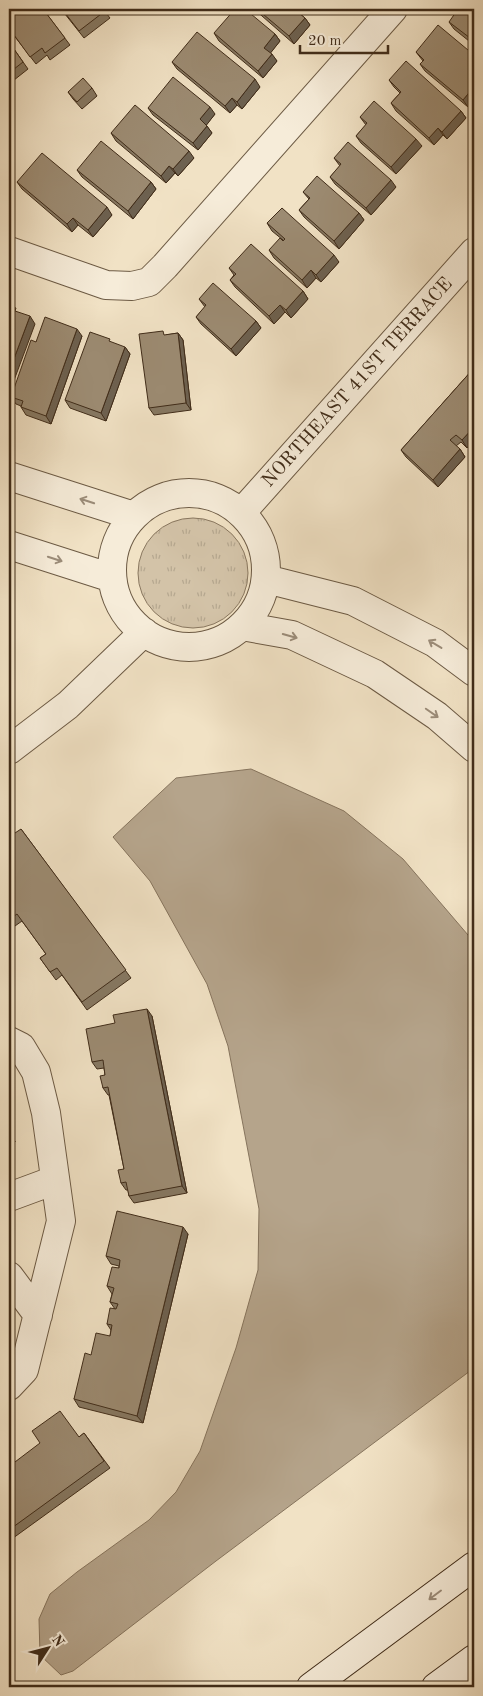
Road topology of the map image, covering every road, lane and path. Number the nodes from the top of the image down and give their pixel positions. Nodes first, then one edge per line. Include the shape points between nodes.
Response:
1 (393, 9) edge
2 (9, 251) edge
3 (474, 252) edge
4 (9, 476) edge
5 (241, 513) junction
6 (134, 516) junction
7 (9, 544) edge
8 (112, 578) junction
9 (266, 579) junction
10 (242, 626) junction
11 (144, 632) junction
12 (474, 672) edge
13 (474, 748) edge
14 (9, 750) edge
15 (9, 1040) edge
16 (55, 1180) junction
17 (9, 1198) edge
18 (9, 1276) edge
19 (38, 1314) junction
20 (9, 1386) edge
21 (474, 1566) edge
22 (474, 1659) edge
23 (311, 1687) edge
24 (436, 1687) edge

1 - 2 street via 149,282 132,286 106,285
3 - 5 street, NORTHEAST 41ST TERRACE
6 -> 4 street
5 - 6 street via 221,500 198,493 175,494 152,502
5 - 9 street via 256,532 265,555
6 - 8 street via 120,534 113,555
7 -> 8 street
8 - 11 street via 122,608
9 - 10 street via 254,612
12 -> 9 street via 436,643 353,601
10 - 11 street via 220,641 194,648 167,644
10 -> 13 street via 292,635 375,674 437,716
11 - 14 street via 68,705
15 - 16 street via 21,1048 36,1072 46,1113
16 - 17 street
16 - 19 street via 61,1221
18 - 19 street
19 - 20 street via 24,1370
21 -> 23 street
22 - 24 street

